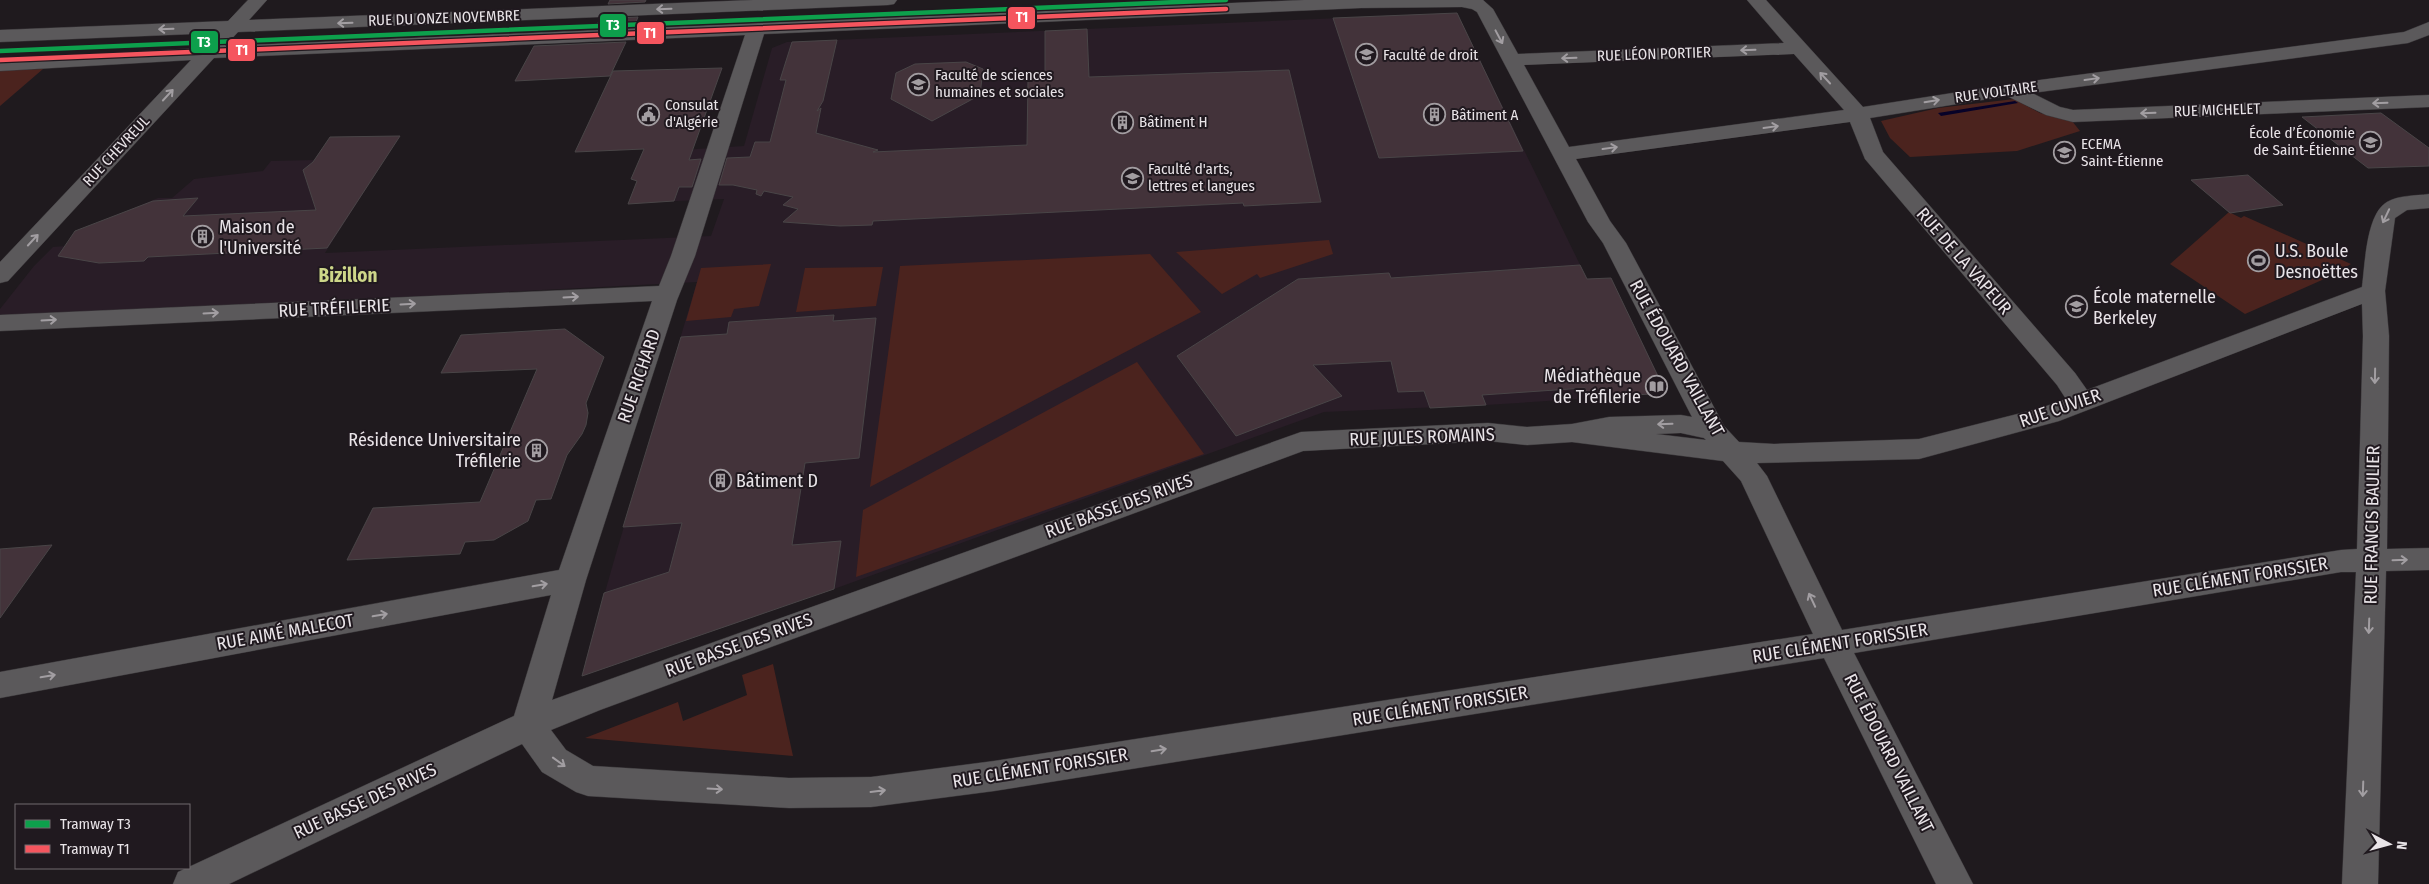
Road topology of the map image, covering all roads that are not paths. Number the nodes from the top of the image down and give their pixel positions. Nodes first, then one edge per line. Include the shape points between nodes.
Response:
1 (258, 0) edge
2 (888, 0) edge
3 (1756, 0) edge
4 (1469, 2) joint
5 (1117, 7) edge
6 (232, 27) junction
7 (2429, 28) edge
8 (756, 29) junction
9 (0, 36) edge
10 (1797, 48) junction
11 (207, 53) junction
12 (1512, 60) junction
13 (0, 65) edge
14 (2010, 90) junction
15 (2429, 101) edge
16 (1858, 114) junction
17 (1562, 154) junction
18 (2429, 201) edge
19 (0, 276) edge
20 (2372, 291) junction
21 (668, 293) junction
22 (0, 323) edge
23 (2081, 402) junction
24 (1301, 442) joint
25 (1723, 442) junction
26 (2429, 559) edge
27 (2372, 561) junction
28 (571, 580) junction
29 (1833, 644) junction
30 (0, 685) edge
31 (528, 725) junction
32 (191, 884) edge
33 (1955, 884) edge
34 (2360, 884) edge

1 - 6 street, RUE CHEVREUL
2 -> 6 street, RUE DU ONZE NOVEMBRE
3 - 10 street
4 - 5 street, RUE DU ONZE NOVEMBRE
4 -> 12 street, RUE ÉDOUARD VAILLANT via 1484,9
5 - 8 street, RUE DU ONZE NOVEMBRE
6 -> 9 street, RUE DU ONZE NOVEMBRE
6 - 11 street, RUE CHEVREUL
14 -> 7 street, RUE VOLTAIRE via 2408,37
8 - 11 street, RUE DU ONZE NOVEMBRE
8 - 21 street, RUE RICHARD via 683,256
10 -> 12 street, RUE LÉON PORTIER
16 -> 10 street
11 - 13 street, RUE DU ONZE NOVEMBRE
19 -> 11 street, RUE CHEVREUL
12 - 17 street, RUE ÉDOUARD VAILLANT
15 -> 14 street, RUE MICHELET via 2073,116 2053,112
16 -> 14 street, RUE VOLTAIRE
17 -> 16 street, RUE VOLTAIRE
16 - 23 street, RUE DE LA VAPEUR via 1872,154 2066,379
17 - 25 street, RUE ÉDOUARD VAILLANT
18 -> 20 street, RUE FRANCIS BAULIER via 2389,208 2384,218
20 - 23 street, RUE CUVIER
20 -> 27 street, RUE FRANCIS BAULIER via 2376,336
22 -> 21 street, RUE TRÉFILERIE
21 - 28 street, RUE RICHARD
23 - 25 street, RUE CUVIER via 2049,415 1919,448 1774,454
24 - 25 street, RUE JULES ROMAINS via 1488,432 1527,436 1572,433
24 - 31 street, RUE BASSE DES RIVES via 588,700
29 -> 25 street, RUE ÉDOUARD VAILLANT via 1753,476
27 -> 26 street, RUE CLÉMENT FORISSIER
27 - 29 street, RUE CLÉMENT FORISSIER via 2341,561
27 -> 34 street, RUE FRANCIS BAULIER
30 -> 28 street, RUE AIMÉ MALECOT
28 - 31 street, RUE RICHARD
31 -> 29 street, RUE CLÉMENT FORISSIER via 554,760 588,781 789,793 871,792 1014,773
29 - 33 street, RUE ÉDOUARD VAILLANT
31 - 32 street, RUE BASSE DES RIVES

